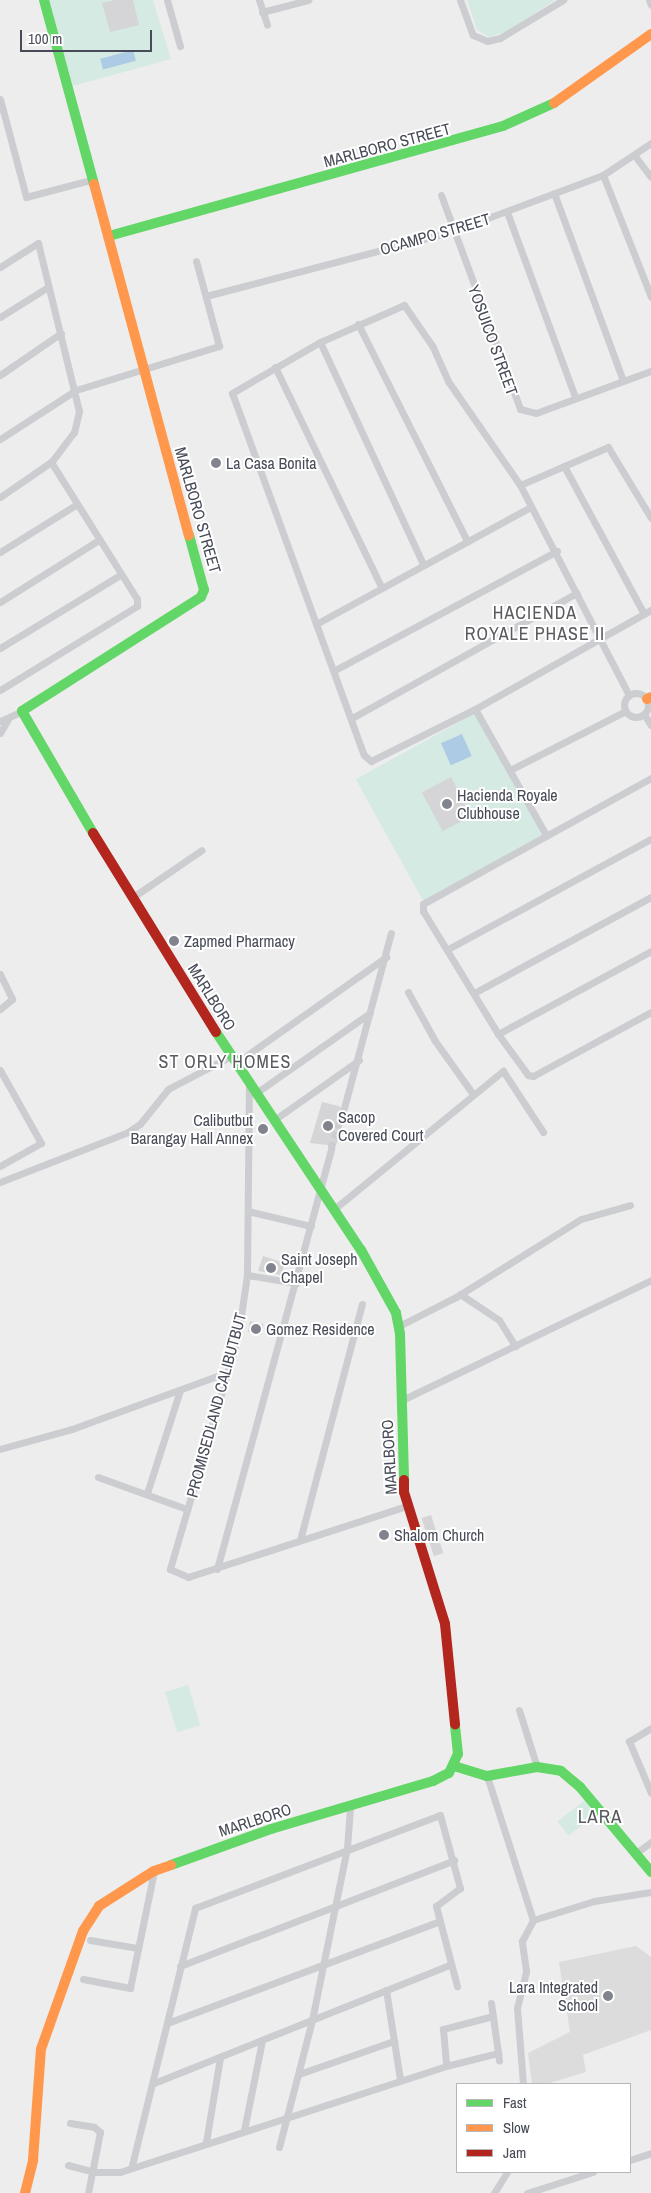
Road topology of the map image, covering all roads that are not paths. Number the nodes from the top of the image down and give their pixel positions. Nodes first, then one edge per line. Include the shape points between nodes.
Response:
1 (44, 0) edge
2 (168, 0) edge
3 (260, 0) edge
4 (308, 0) edge
5 (460, 0) edge
6 (563, 0) edge
7 (649, 0) edge
8 (651, 5) edge
9 (262, 12) junction
10 (267, 25) dead end
11 (651, 34) edge
12 (180, 46) dead end
13 (0, 99) edge
14 (651, 142) edge
15 (635, 156) junction
16 (603, 175) junction
17 (651, 177) edge
18 (94, 179) junction
19 (554, 193) junction
20 (441, 195) dead end
21 (507, 212) junction
22 (453, 231) junction
23 (109, 236) junction
24 (196, 261) dead end
25 (0, 267) edge
26 (48, 286) junction
27 (206, 296) junction
28 (651, 296) edge
29 (0, 317) edge
30 (358, 324) junction
31 (61, 333) junction
32 (320, 342) junction
33 (275, 367) junction
34 (143, 370) junction
35 (651, 371) edge
36 (0, 375) edge
37 (623, 381) junction
38 (76, 390) junction
39 (575, 397) junction
40 (0, 439) edge
41 (51, 462) junction
42 (564, 466) junction
43 (520, 485) junction
44 (0, 497) edge
45 (77, 504) junction
46 (531, 506) junction
47 (651, 518) edge
48 (99, 540) junction
49 (467, 541) junction
50 (557, 551) junction
51 (0, 552) edge
52 (423, 564) junction
53 (120, 575) junction
54 (381, 586) junction
55 (577, 593) junction
56 (0, 602) edge
57 (651, 610) edge
58 (644, 614) junction
59 (316, 624) junction
60 (602, 638) junction
61 (0, 648) edge
62 (335, 670) junction
63 (0, 690) edge
64 (630, 695) junction
65 (649, 698) edge
66 (475, 709) junction
67 (22, 711) junction
68 (626, 711) junction
69 (644, 714) junction
70 (352, 718) junction
71 (8, 719) junction
72 (0, 721) edge
73 (651, 725) edge
74 (0, 733) edge
75 (510, 770) junction
76 (651, 778) edge
77 (546, 835) junction
78 (651, 839) edge
79 (202, 850) dead end
80 (133, 897) junction
81 (651, 897) edge
82 (391, 933) dead end
83 (448, 949) junction
84 (651, 951) edge
85 (386, 956) junction
86 (0, 974) edge
87 (408, 992) dead end
88 (474, 993) junction
89 (0, 1009) edge
90 (651, 1012) edge
91 (370, 1013) junction
92 (498, 1034) junction
93 (234, 1060) junction
94 (359, 1060) junction
95 (0, 1070) edge
96 (249, 1082) junction
97 (256, 1093) junction
98 (473, 1094) junction
99 (344, 1108) tunnel mouth
100 (274, 1120) junction
101 (543, 1132) dead end
102 (331, 1148) tunnel mouth
103 (0, 1166) edge
104 (0, 1182) edge
105 (318, 1189) junction
106 (630, 1205) dead end
107 (333, 1210) junction
108 (248, 1211) junction
109 (311, 1226) junction
110 (247, 1275) junction
111 (651, 1280) edge
112 (296, 1283) junction
113 (460, 1294) junction
114 (362, 1304) dead end
115 (399, 1326) junction
116 (515, 1346) junction
117 (228, 1372) junction
118 (180, 1390) junction
119 (402, 1400) junction
120 (0, 1449) edge
121 (98, 1477) dead end
122 (147, 1493) junction
123 (407, 1506) junction
124 (187, 1509) junction
125 (300, 1540) junction
126 (217, 1569) junction
127 (519, 1710) dead end
128 (651, 1728) edge
129 (454, 1766) junction
130 (538, 1766) junction
131 (487, 1776) junction
132 (650, 1789) edge
133 (350, 1808) junction
134 (651, 1842) edge
135 (347, 1848) junction
136 (636, 1853) junction
137 (454, 1860) junction
138 (154, 1871) junction
139 (651, 1872) edge
140 (651, 1892) edge
141 (334, 1907) junction
142 (533, 1920) junction
143 (440, 1921) junction
144 (90, 1940) dead end
145 (138, 1948) junction
146 (452, 1964) junction
147 (180, 1966) junction
148 (321, 1966) junction
149 (83, 1979) dead end
150 (457, 1986) dead end
151 (386, 1990) junction
152 (491, 2003) dead end
153 (493, 2016) junction
154 (312, 2020) junction
155 (170, 2022) junction
156 (262, 2041) junction
157 (394, 2041) junction
158 (220, 2057) junction
159 (446, 2066) junction
160 (298, 2074) junction
161 (400, 2079) junction
162 (154, 2083) junction
163 (523, 2083) edge
164 (288, 2115) junction
165 (70, 2123) dead end
166 (244, 2130) junction
167 (206, 2142) junction
168 (279, 2147) dead end
169 (651, 2153) edge
170 (631, 2160) edge
171 (68, 2165) dead end
172 (132, 2165) junction
173 (94, 2172) junction
174 (506, 2173) edge
175 (590, 2173) edge
176 (500, 2185) junction
177 (25, 2193) edge
178 (88, 2193) edge
179 (494, 2193) edge
180 (506, 2193) edge
181 (527, 2193) edge

1 - 18 street
2 - 12 street
3 - 9 street
4 - 9 street
5 - 6 street via 473,35 487,41 500,38
7 - 8 street
9 - 10 street
11 - 23 street, MARLBORO STREET via 556,102 503,126
13 - 18 street via 26,197
14 - 15 street, OCAMPO STREET
15 - 16 street, OCAMPO STREET
15 - 17 street
16 - 19 street, OCAMPO STREET
16 - 28 street
18 - 23 street
19 - 21 street, OCAMPO STREET
19 - 37 street
20 - 22 street, YOSUICO STREET
21 - 22 street, OCAMPO STREET
21 - 39 street
22 - 27 street, OCAMPO STREET
22 - 39 street, YOSUICO STREET via 516,404 526,413 536,413
23 - 34 street
24 - 27 street
25 - 26 street via 38,243
26 - 29 street
26 - 31 street
27 - 34 street via 218,346
30 - 32 street
30 - 43 street via 404,305 408,307 448,381
30 - 49 street
31 - 36 street
31 - 38 street
32 - 33 street
32 - 52 street
33 - 54 street
33 - 59 street via 235,390 231,398
34 - 38 street
34 - 67 street, MARLBORO STREET via 204,590 201,597 172,619
35 - 37 street, YOSUICO STREET
37 - 39 street, YOSUICO STREET
38 - 40 street
38 - 41 street via 79,420
41 - 44 street
41 - 45 street
42 - 43 street
42 - 47 street via 608,448
42 - 58 street
43 - 46 street
45 - 48 street
45 - 51 street
46 - 49 street
46 - 50 street
48 - 53 street
48 - 56 street
49 - 52 street
50 - 55 street
50 - 62 street
52 - 54 street
53 - 61 street
53 - 63 street via 137,599 133,611
54 - 59 street
55 - 60 street
55 - 70 street
57 - 58 street
58 - 60 street
59 - 62 street
60 - 64 street
60 - 66 street
62 - 70 street
64 - 65 street via 639,693
64 - 68 street
65 - 69 street
66 - 70 street via 371,761 364,755
66 - 75 street
67 - 71 street
67 - 80 street, MARLBORO
68 - 69 street via 634,716
68 - 75 street
69 - 73 street
71 - 72 street
71 - 74 street
75 - 77 street
76 - 77 street
77 - 83 street via 423,904 423,911
78 - 83 street
79 - 80 street
80 - 93 street, MARLBORO
81 - 88 street
82 - 85 street
83 - 88 street
84 - 92 street
85 - 91 street
85 - 93 street
86 - 89 street via 12,999
87 - 98 street via 435,1040
88 - 92 street
90 - 92 street via 533,1076 525,1072
91 - 94 street
91 - 97 street
93 - 96 street, MARLBORO
93 - 104 street via 168,1089 140,1124 128,1132
94 - 99 street
94 - 100 street
95 - 103 street via 41,1143
96 - 97 street, MARLBORO
96 - 108 street, PROMISEDLAND CALIBUTBUT
97 - 100 street, MARLBORO
98 - 101 street via 503,1071
98 - 107 street
100 - 105 street, MARLBORO
102 - 105 street
105 - 107 street, MARLBORO
105 - 109 street
106 - 113 street via 581,1219
107 - 115 street, MARLBORO via 361,1250
108 - 109 street
108 - 110 street, PROMISEDLAND CALIBUTBUT
109 - 112 street
110 - 112 street
110 - 117 street, PROMISEDLAND CALIBUTBUT via 238,1336
111 - 116 street
112 - 126 street
113 - 115 street
113 - 116 street via 499,1320
114 - 125 street
115 - 119 street, MARLBORO
116 - 119 street
117 - 118 street
117 - 124 street, PROMISEDLAND CALIBUTBUT
118 - 120 street via 72,1429
118 - 122 street
119 - 123 street, MARLBORO
121 - 122 street
122 - 124 street
123 - 125 street, PROMISEDLAND CALIBUTBUT
123 - 129 street, MARLBORO via 445,1624 458,1744
124 - 126 street, PROMISEDLAND CALIBUTBUT via 170,1569 188,1577
125 - 126 street, PROMISEDLAND CALIBUTBUT
127 - 130 street
128 - 132 street via 629,1741
129 - 131 street
129 - 133 street, MARLBORO via 433,1782
130 - 131 street
130 - 136 street via 554,1768 574,1781
131 - 142 street
133 - 135 street
133 - 138 street, MARLBORO via 271,1829
134 - 136 street
135 - 137 street via 440,1815
135 - 141 street
135 - 147 street via 195,1908
136 - 139 street
137 - 141 street
137 - 143 street via 460,1890 437,1902
138 - 145 street
138 - 177 street, MARLBORO via 99,1906 78,1942 41,2049 33,2160
140 - 142 street via 594,1901
141 - 147 street
141 - 148 street
142 - 163 street via 522,1941 526,1971 517,2008
143 - 146 street
143 - 148 street
144 - 145 street
145 - 149 street via 130,1988
146 - 150 street
146 - 151 street
147 - 155 street
148 - 154 street
148 - 155 street
151 - 154 street
151 - 157 street
152 - 153 street
153 - 159 street via 443,2029
153 - 159 street via 499,2057
154 - 156 street
154 - 160 street
155 - 162 street
156 - 158 street
156 - 166 street
157 - 160 street
157 - 161 street
158 - 162 street
158 - 167 street
159 - 161 street
160 - 164 street
161 - 164 street
162 - 172 street
164 - 166 street
164 - 168 street
165 - 173 street via 94,2127 100,2132
166 - 167 street
167 - 172 street
169 - 170 street
171 - 173 street
172 - 173 street via 120,2172
173 - 178 street
174 - 176 street
175 - 181 street
176 - 179 street
176 - 180 street

